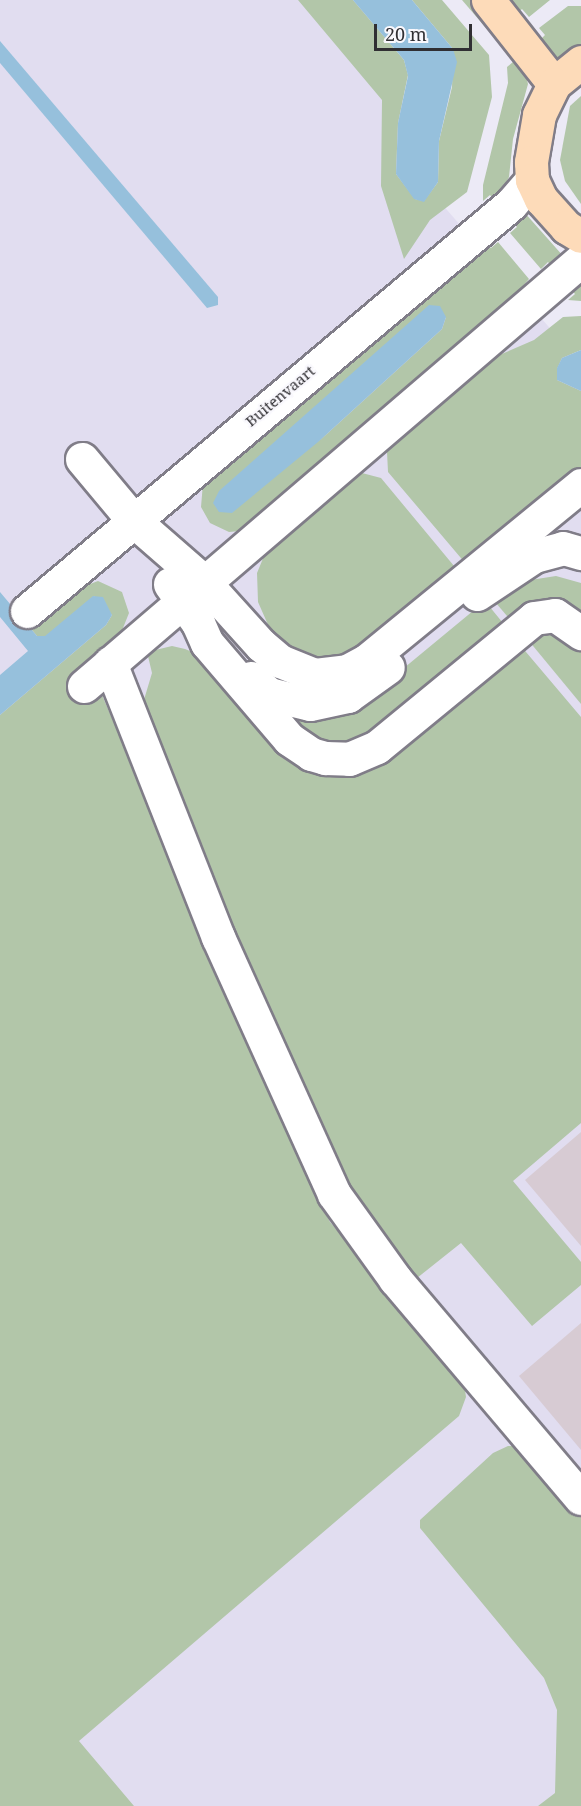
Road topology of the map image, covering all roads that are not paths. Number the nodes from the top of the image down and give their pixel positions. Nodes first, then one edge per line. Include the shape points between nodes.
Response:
1 (488, 0) edge
2 (581, 62) edge
3 (554, 84) junction
4 (532, 180) junction
5 (581, 236) edge
6 (581, 260) edge
7 (82, 459) dead end
8 (581, 485) edge
9 (133, 520) junction
10 (581, 553) edge
11 (204, 582) junction
12 (27, 610) dead end
13 (189, 613) junction
14 (581, 633) edge
15 (111, 663) junction
16 (84, 686) dead end
17 (581, 1498) edge

1 - 3 main road
2 - 3 main road
3 - 4 main road via 538,115
4 - 5 main road via 550,211
4 - 9 street, Buitenvaart via 511,204
6 - 11 street
7 - 9 street
8 - 11 street via 366,661 347,671 315,675 280,661 248,633
9 - 11 street
9 - 12 street, Buitenvaart
9 - 13 street
10 - 13 street via 563,548 550,550 519,565 482,590 364,687 330,702 289,702 269,694
11 - 13 street
13 - 14 street via 207,643 289,738 311,754 338,760 363,755 377,747 534,618 555,615
13 - 15 street
15 - 16 street
15 - 17 street via 218,937 334,1194 395,1279

